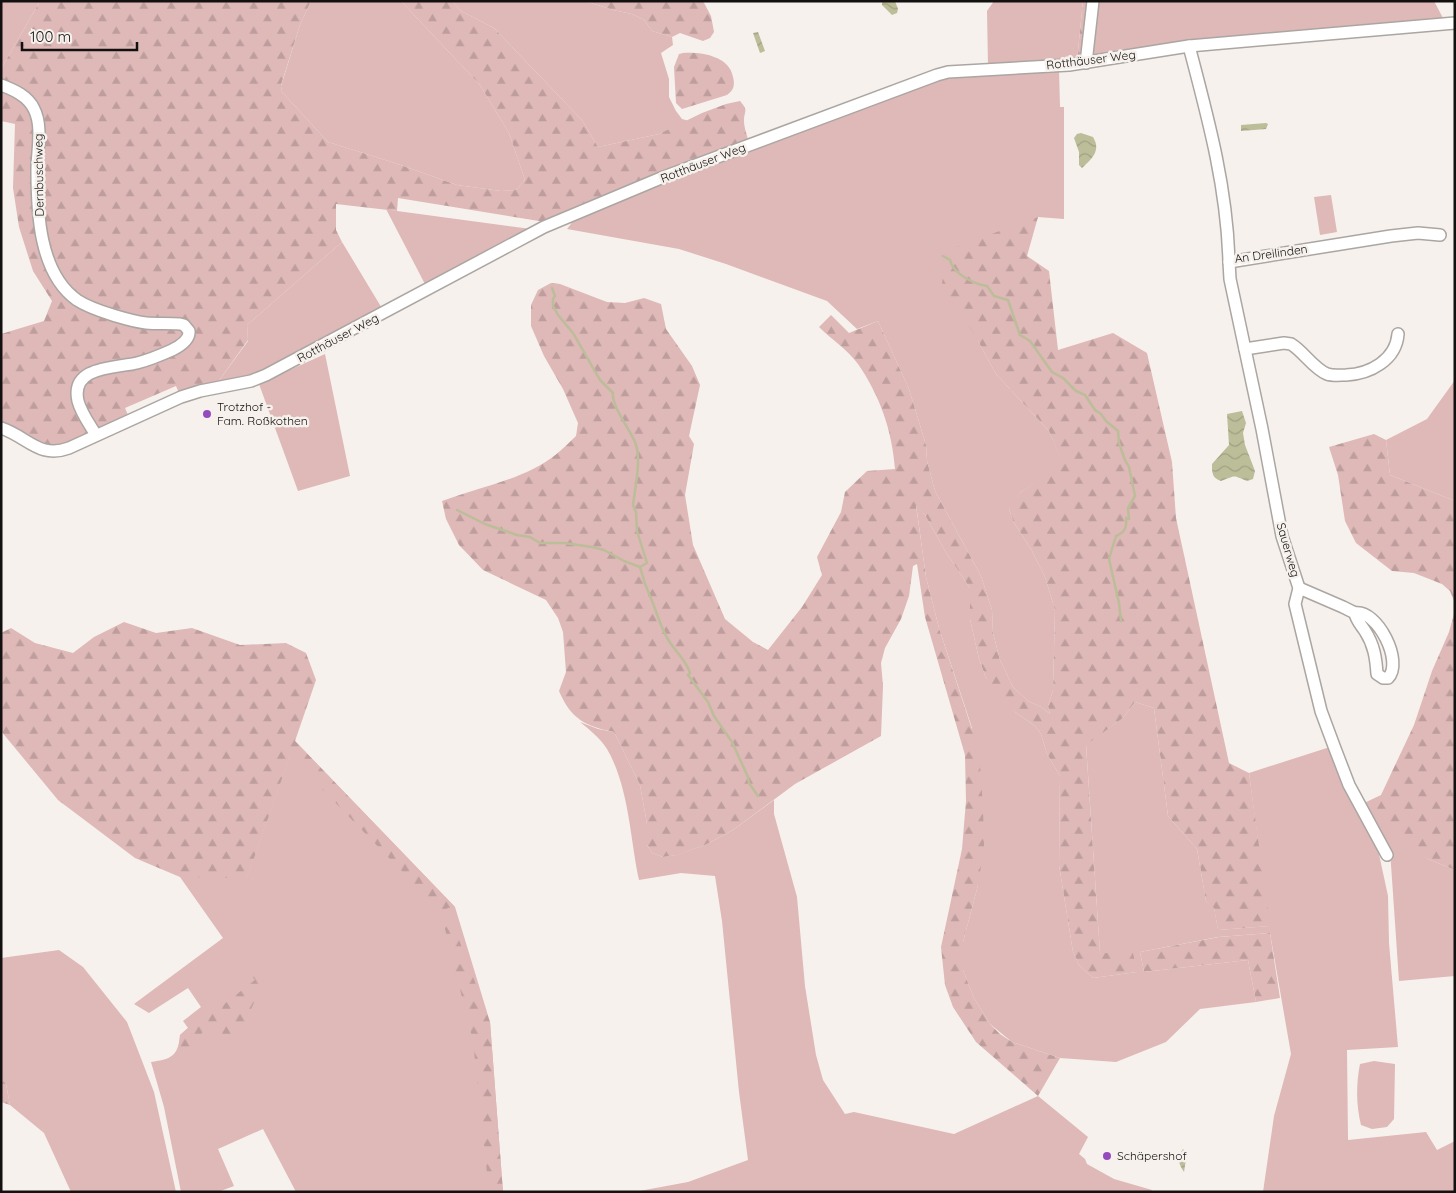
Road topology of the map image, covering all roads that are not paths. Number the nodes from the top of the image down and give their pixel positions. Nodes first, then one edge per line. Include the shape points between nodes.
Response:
1 (1093, 1) edge
2 (1455, 23) edge
3 (1189, 46) junction
4 (1086, 63) junction
5 (1, 84) edge
6 (1440, 235) dead end
7 (1229, 262) junction
8 (1398, 334) dead end
9 (1245, 349) junction
10 (1, 428) edge
11 (96, 435) junction
12 (1299, 588) junction
13 (1355, 614) junction
14 (1387, 855) dead end

1 - 4 street
2 - 3 street, Rotthäuser Weg
3 - 4 street, Rotthäuser Weg
3 - 7 street, An Dreilinden via 1216,152 1228,228
4 - 11 street, Rotthäuser Weg via 948,72 661,178 544,228 251,381 181,397
5 - 11 street, Dernbuschweg via 21,94 35,110 41,236 48,260 64,286 77,300 106,313 145,323 180,324 189,331 186,341 178,347 136,363 102,368 84,378 78,387 78,403
6 - 7 street, An Dreilinden via 1391,236
7 - 9 street, Sauerweg
8 - 9 street via 1398,341 1386,360 1365,372 1351,375 1327,374 1292,344
9 - 12 street, Sauerweg via 1282,536
10 - 11 street, Rotthäuser Weg via 49,451 62,450
12 - 13 street
12 - 14 street, Sauerweg via 1296,604 1321,711 1349,784
13 - 13 street via 1374,650 1377,674 1388,678 1392,672 1392,660 1384,633 1369,618 1358,612

